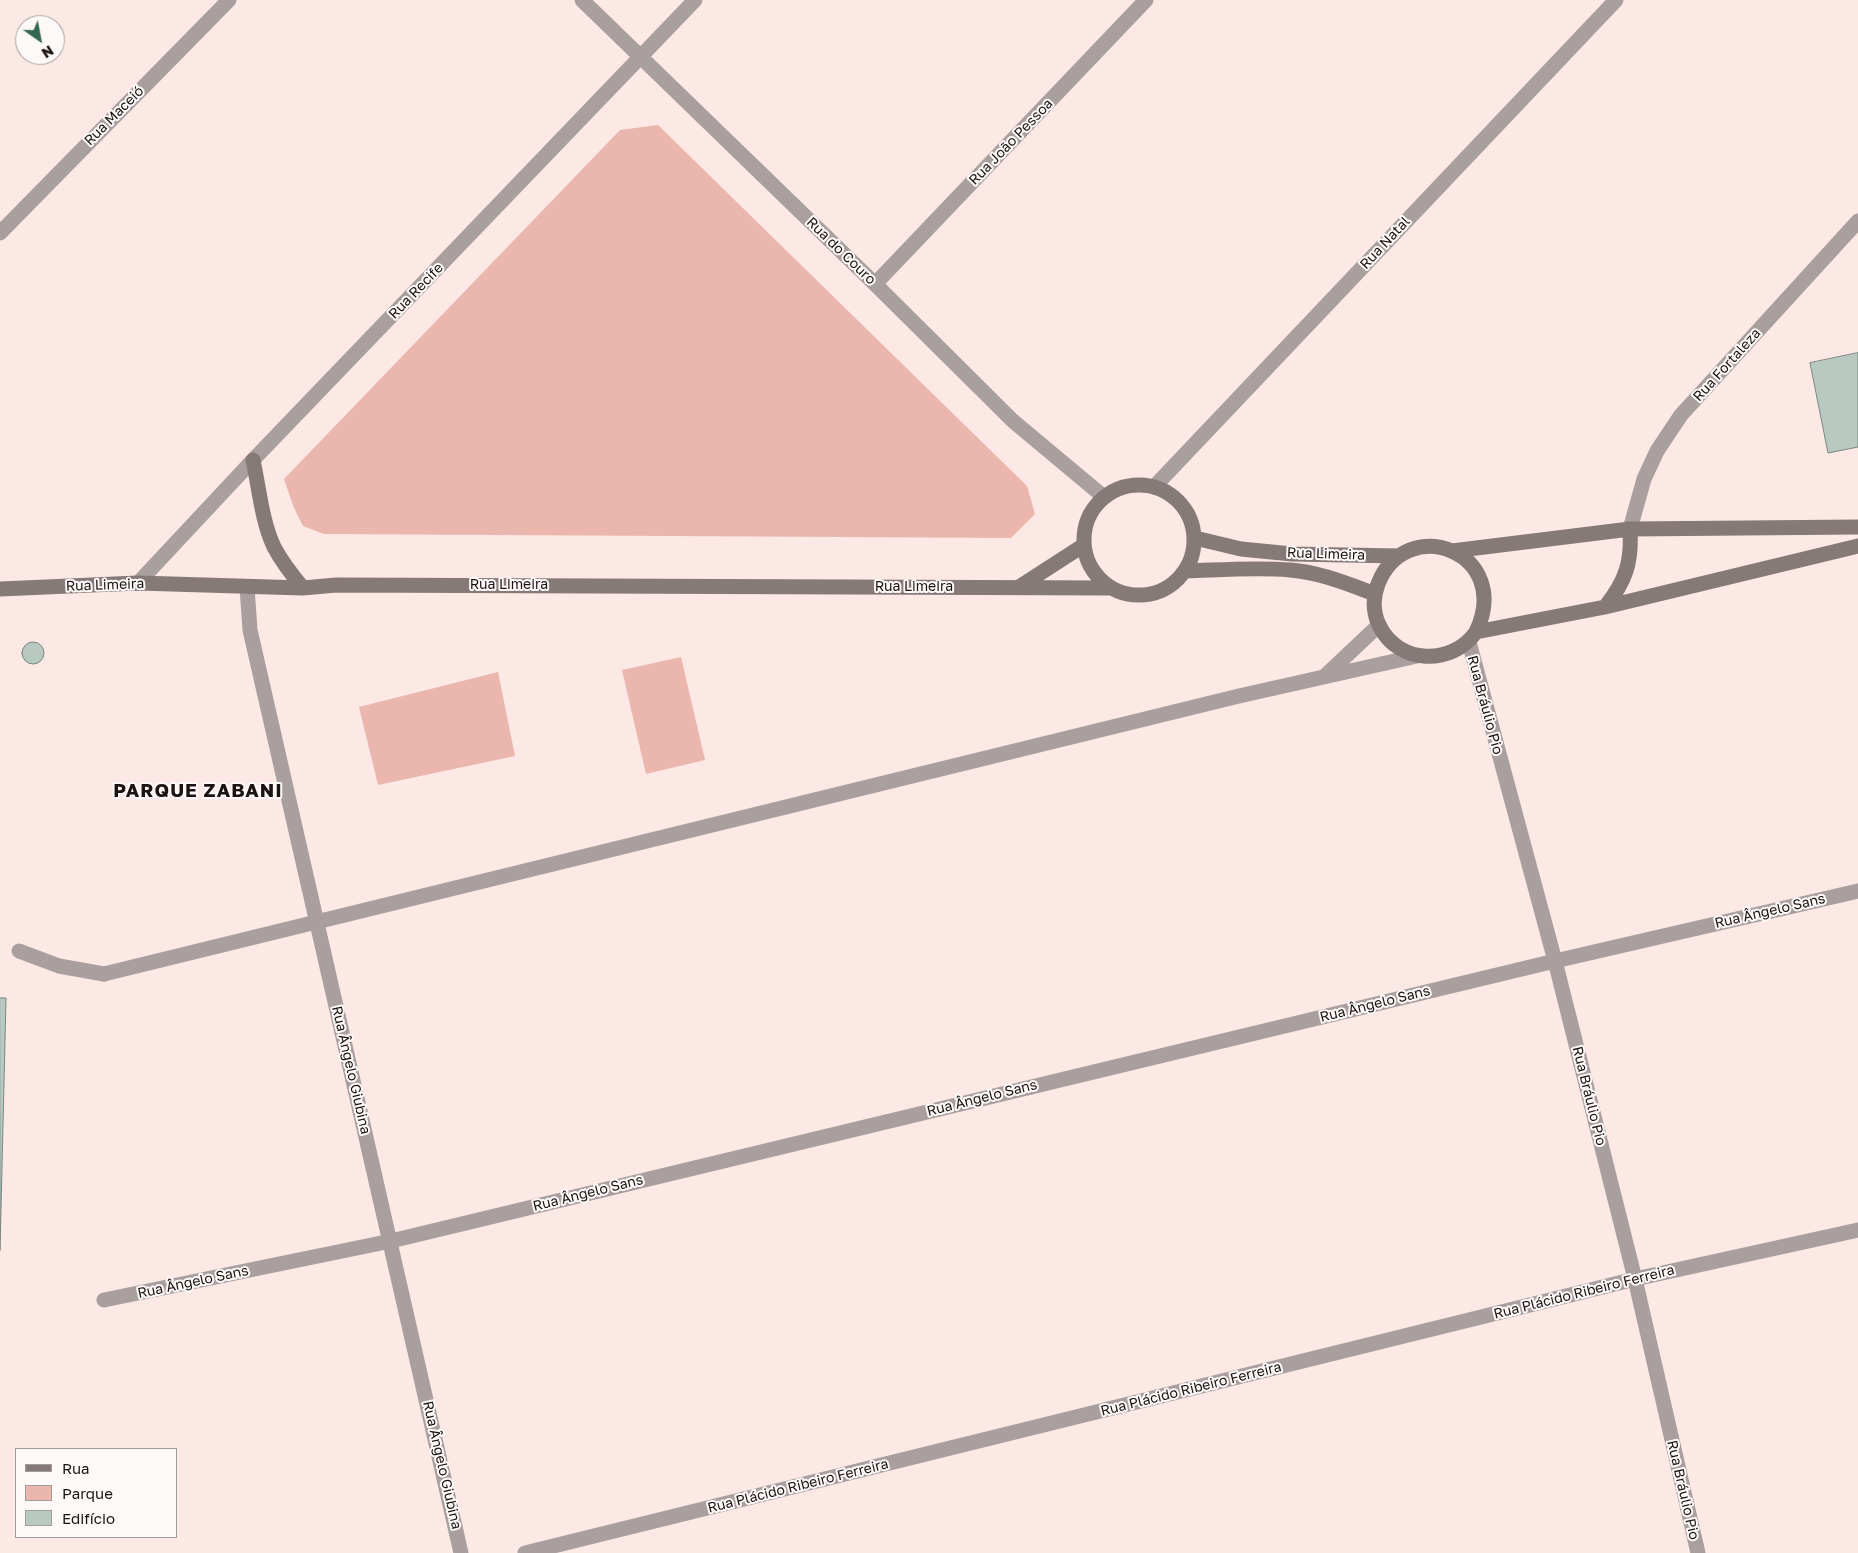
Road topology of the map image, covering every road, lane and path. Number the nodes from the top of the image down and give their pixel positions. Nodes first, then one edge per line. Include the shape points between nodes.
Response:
1 (229, 0) edge
2 (582, 0) edge
3 (694, 0) edge
4 (1146, 0) edge
5 (1616, 0) edge
6 (641, 57) junction
7 (1858, 221) edge
8 (0, 233) edge
9 (875, 284) junction
10 (253, 460) junction
11 (1154, 487) junction
12 (1104, 497) junction
13 (1858, 527) edge
14 (1630, 528) junction
15 (1195, 538) junction
16 (1084, 544) junction
17 (1858, 546) edge
18 (1452, 551) junction
19 (1398, 556) junction
20 (1186, 571) junction
21 (138, 583) junction
22 (247, 586) junction
23 (1019, 587) junction
24 (303, 588) junction
25 (1109, 588) junction
26 (0, 589) edge
27 (1375, 594) junction
28 (1605, 607) junction
29 (1379, 625) junction
30 (1472, 637) junction
31 (1417, 656) junction
32 (1325, 676) junction
33 (1858, 891) edge
34 (317, 922) junction
35 (19, 951) dead end
36 (1555, 960) junction
37 (1858, 1230) edge
38 (391, 1241) junction
39 (1635, 1279) junction
40 (104, 1300) dead end
41 (461, 1553) edge
42 (525, 1553) edge
43 (1698, 1553) edge

1 - 8 street, Rua Maceió
2 - 6 street, Rua do Couro
3 - 6 street, Rua Recife
4 - 9 street, Rua João Pessoa
5 - 11 street, Rua Natal
6 - 9 street, Rua do Couro
6 - 10 street, Rua Recife
7 - 14 street, Rua Fortaleza via 1681,416 1654,458
9 - 12 street, Rua do Couro via 1013,421
10 - 21 street, Rua Recife
10 - 24 main road via 273,545
11 - 12 main road via 1128,486
11 - 15 main road via 1170,494 1183,506 1192,520
12 - 16 main road via 1088,518
13 - 14 main road
14 - 18 main road
14 - 28 main road via 1632,550 1628,570
15 - 19 main road, Rua Limeira via 1241,549 1292,554
15 - 20 main road via 1193,555
16 - 23 main road
16 - 25 main road via 1087,561
17 - 28 main road
18 - 19 main road via 1434,546 1415,548
18 - 30 main road via 1476,571 1483,586 1486,601 1483,617
19 - 27 main road via 1383,572
20 - 25 main road via 1174,584 1142,596
20 - 27 main road, Rua Limeira via 1292,570
21 - 22 main road, Rua Limeira
21 - 26 main road, Rua Limeira
22 - 24 main road, Rua Limeira
22 - 34 street, Rua Ângelo Giubina via 250,630
23 - 24 main road, Rua Limeira via 336,585
23 - 25 main road, Rua Limeira
27 - 29 main road via 1374,609
28 - 30 main road
29 - 31 main road via 1401,650
29 - 32 street
30 - 31 main road via 1444,656
30 - 36 street, Rua Bráulio Pio
31 - 32 street
32 - 34 street
33 - 36 street, Rua Ângelo Sans
34 - 35 street via 104,974 59,966
34 - 38 street, Rua Ângelo Giubina
36 - 38 street, Rua Ângelo Sans
36 - 39 street, Rua Bráulio Pio
37 - 39 street, Rua Plácido Ribeiro Ferreira
38 - 40 street, Rua Ângelo Sans
38 - 41 street, Rua Ângelo Giubina
39 - 42 street, Rua Plácido Ribeiro Ferreira
39 - 43 street, Rua Bráulio Pio

